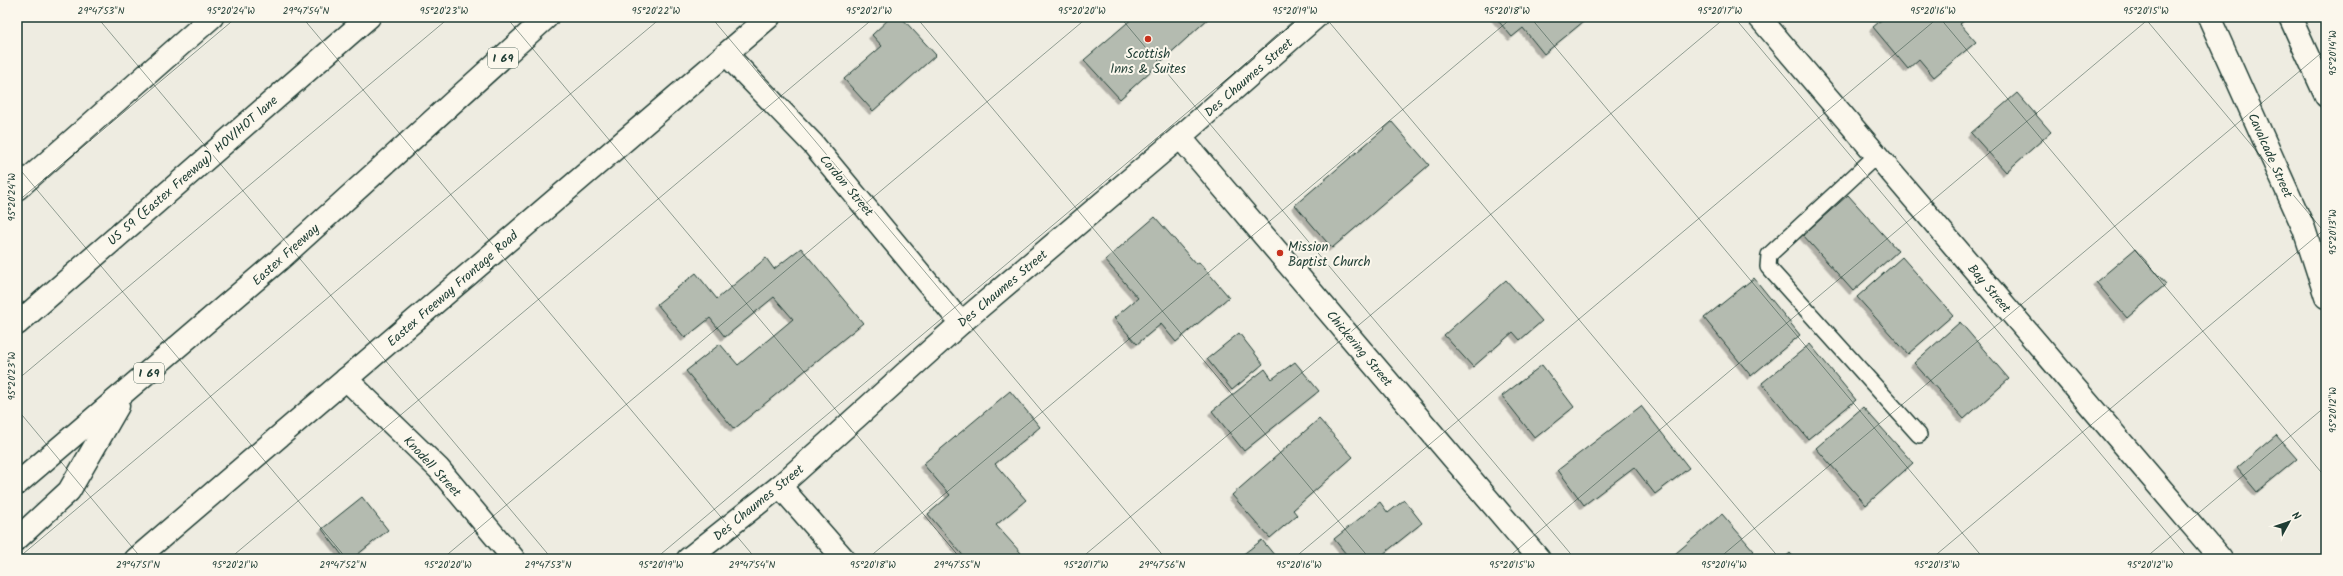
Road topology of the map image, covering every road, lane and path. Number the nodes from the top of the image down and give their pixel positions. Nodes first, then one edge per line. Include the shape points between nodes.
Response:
1 (212, 17) edge
2 (369, 17) edge
3 (547, 17) edge
4 (769, 17) edge
5 (1316, 17) edge
6 (1759, 17) edge
7 (2290, 17) edge
8 (2211, 18) edge
9 (726, 54) junction
10 (2326, 96) edge
11 (1180, 136) junction
12 (1877, 155) junction
13 (17, 189) edge
14 (2326, 297) edge
15 (961, 323) junction
16 (17, 324) edge
17 (346, 379) junction
18 (125, 394) junction
19 (1919, 435) dead end
20 (17, 484) edge
21 (780, 486) junction
22 (17, 539) edge
23 (136, 559) edge
24 (514, 559) edge
25 (688, 559) edge
26 (844, 559) edge
27 (1539, 559) edge
28 (2221, 559) edge

1 - 13 main road
2 - 16 main road, US 59 (Eastex Freeway) HOV/HOT lane
3 - 18 main road, Eastex Freeway / I 69 via 279,260
4 - 9 main road, Eastex Freeway Frontage Road
5 - 11 main road, Des Chaumes Street
6 - 12 main road, Bay Street
7 - 10 main road
8 - 14 main road, Cavalcade Street via 2304,229
9 - 15 main road, Cordon Street via 814,144
9 - 17 main road, Eastex Freeway Frontage Road
11 - 15 main road, Des Chaumes Street
11 - 27 main road, Chickering Street
12 - 19 lane via 1769,255 1768,267
12 - 28 main road, Bay Street
15 - 21 main road, Des Chaumes Street
17 - 23 main road, Eastex Freeway Frontage Road
17 - 24 main road, Knodell Street via 438,469
18 - 20 main road, Eastex Freeway / I 69
18 - 22 main road via 69,491
21 - 25 main road, Des Chaumes Street
21 - 26 main road

